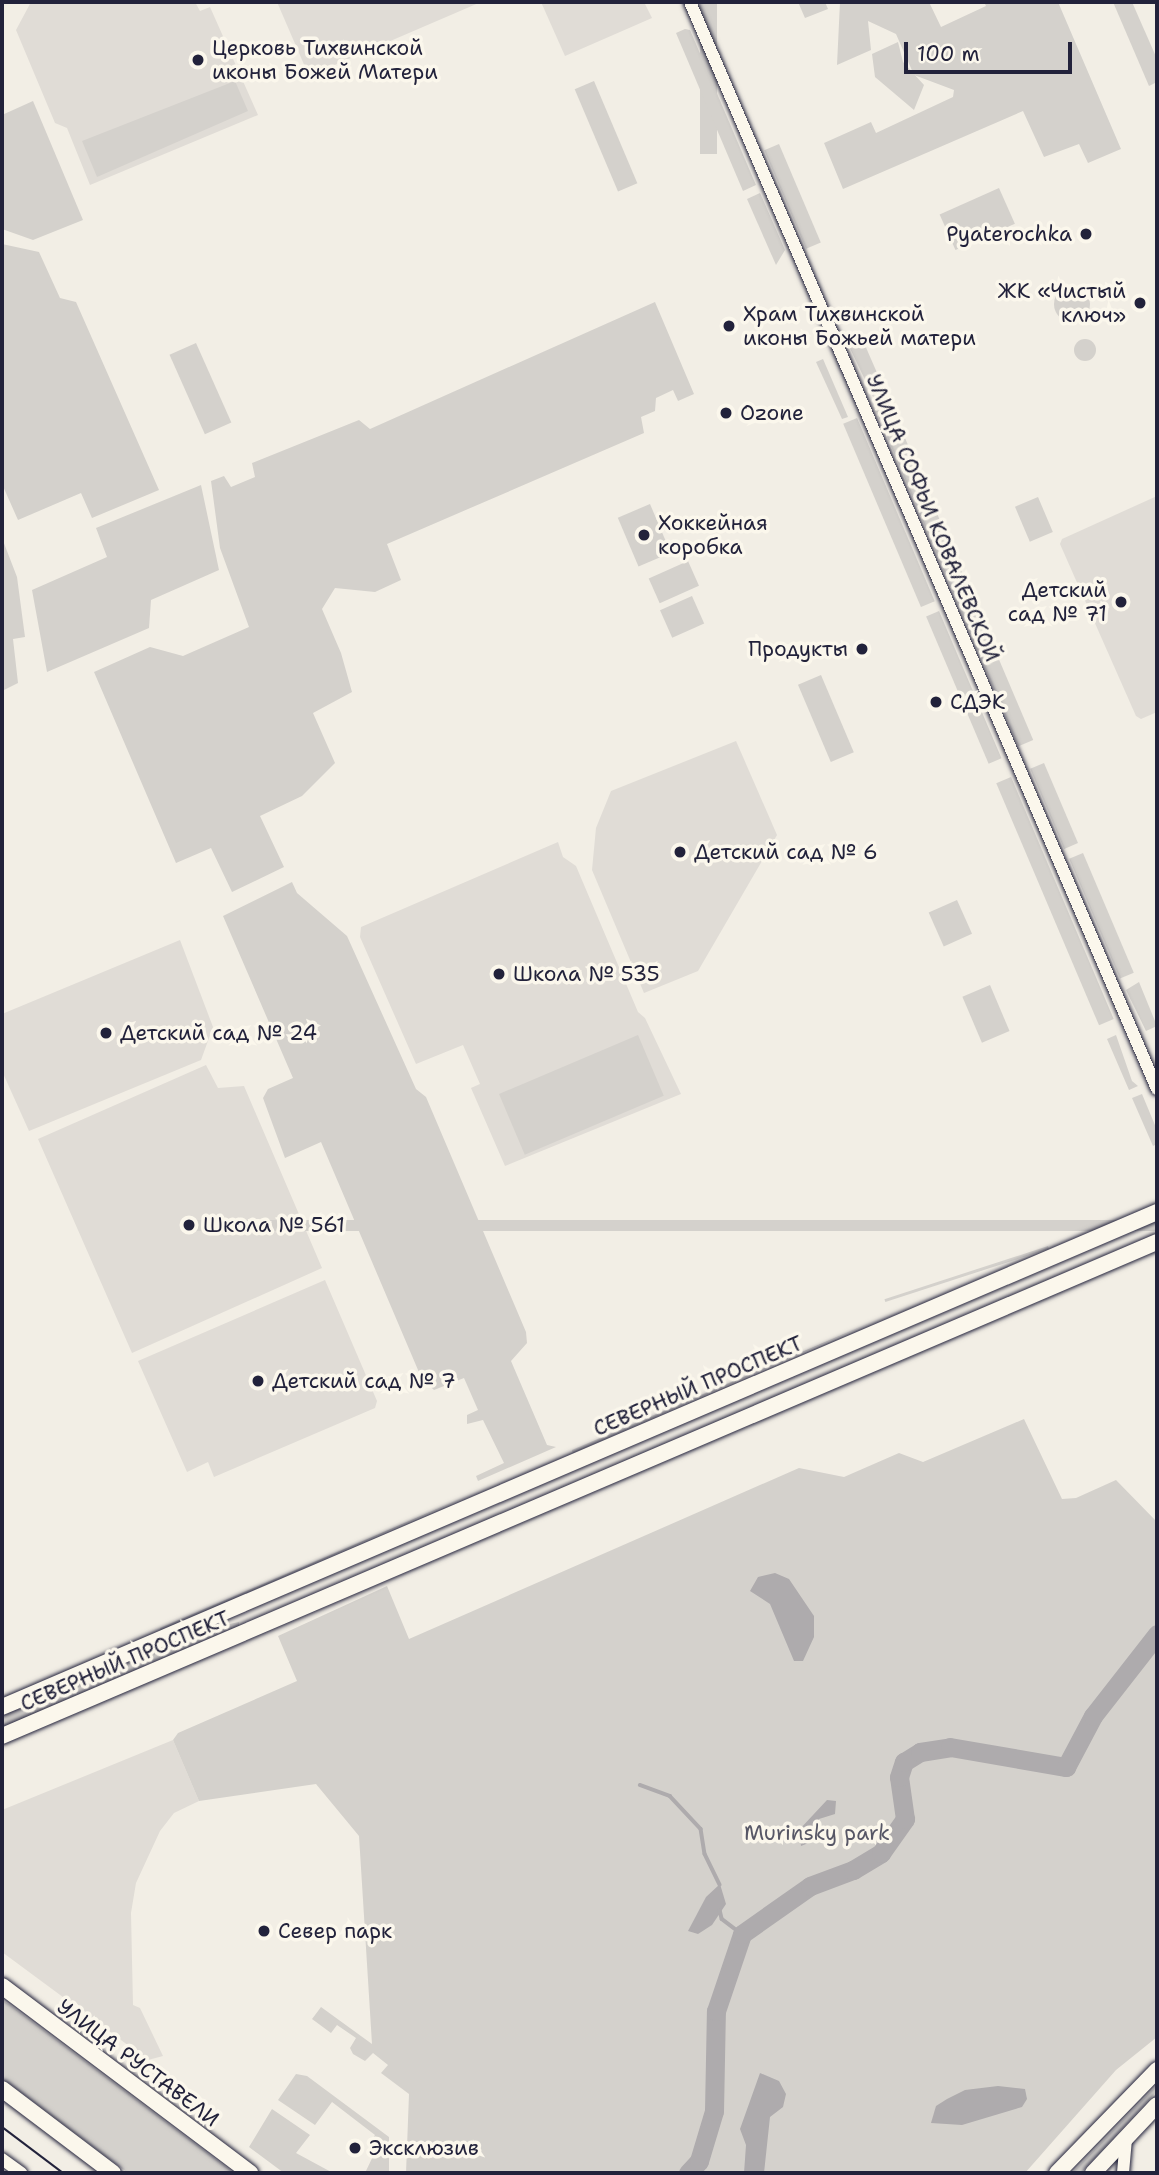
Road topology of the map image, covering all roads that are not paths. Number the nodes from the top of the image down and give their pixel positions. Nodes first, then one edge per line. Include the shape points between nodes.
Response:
1 (690, 2) edge
2 (1157, 1088) edge
3 (1157, 1212) edge
4 (1157, 1242) edge
5 (254, 1599) junction
6 (265, 1624) junction
7 (2, 1707) edge
8 (2, 1736) edge
9 (6, 1992) edge
10 (1157, 2070) edge
11 (2, 2089) edge
12 (1157, 2105) edge
13 (1126, 2136) junction
14 (2, 2159) edge
15 (21, 2173) edge
16 (113, 2173) edge
17 (250, 2173) edge
18 (1057, 2173) edge
19 (1093, 2173) edge
20 (1123, 2173) edge

1 - 2 street, УЛИЦА СОФЬИ КОВАЛЕВСКОЙ
3 - 5 main road, СЕВЕРНЫЙ ПРОСПЕКТ
4 - 6 main road, СЕВЕРНЫЙ ПРОСПЕКТ
5 - 6 main road, СЕВЕРНЫЙ ПРОСПЕКТ
5 - 7 main road, СЕВЕРНЫЙ ПРОСПЕКТ
6 - 8 main road, СЕВЕРНЫЙ ПРОСПЕКТ
9 - 17 main road, УЛИЦА РУСТАВЕЛИ
10 - 18 main road
11 - 16 main road
12 - 13 main road
13 - 19 main road
13 - 20 street
14 - 15 street

